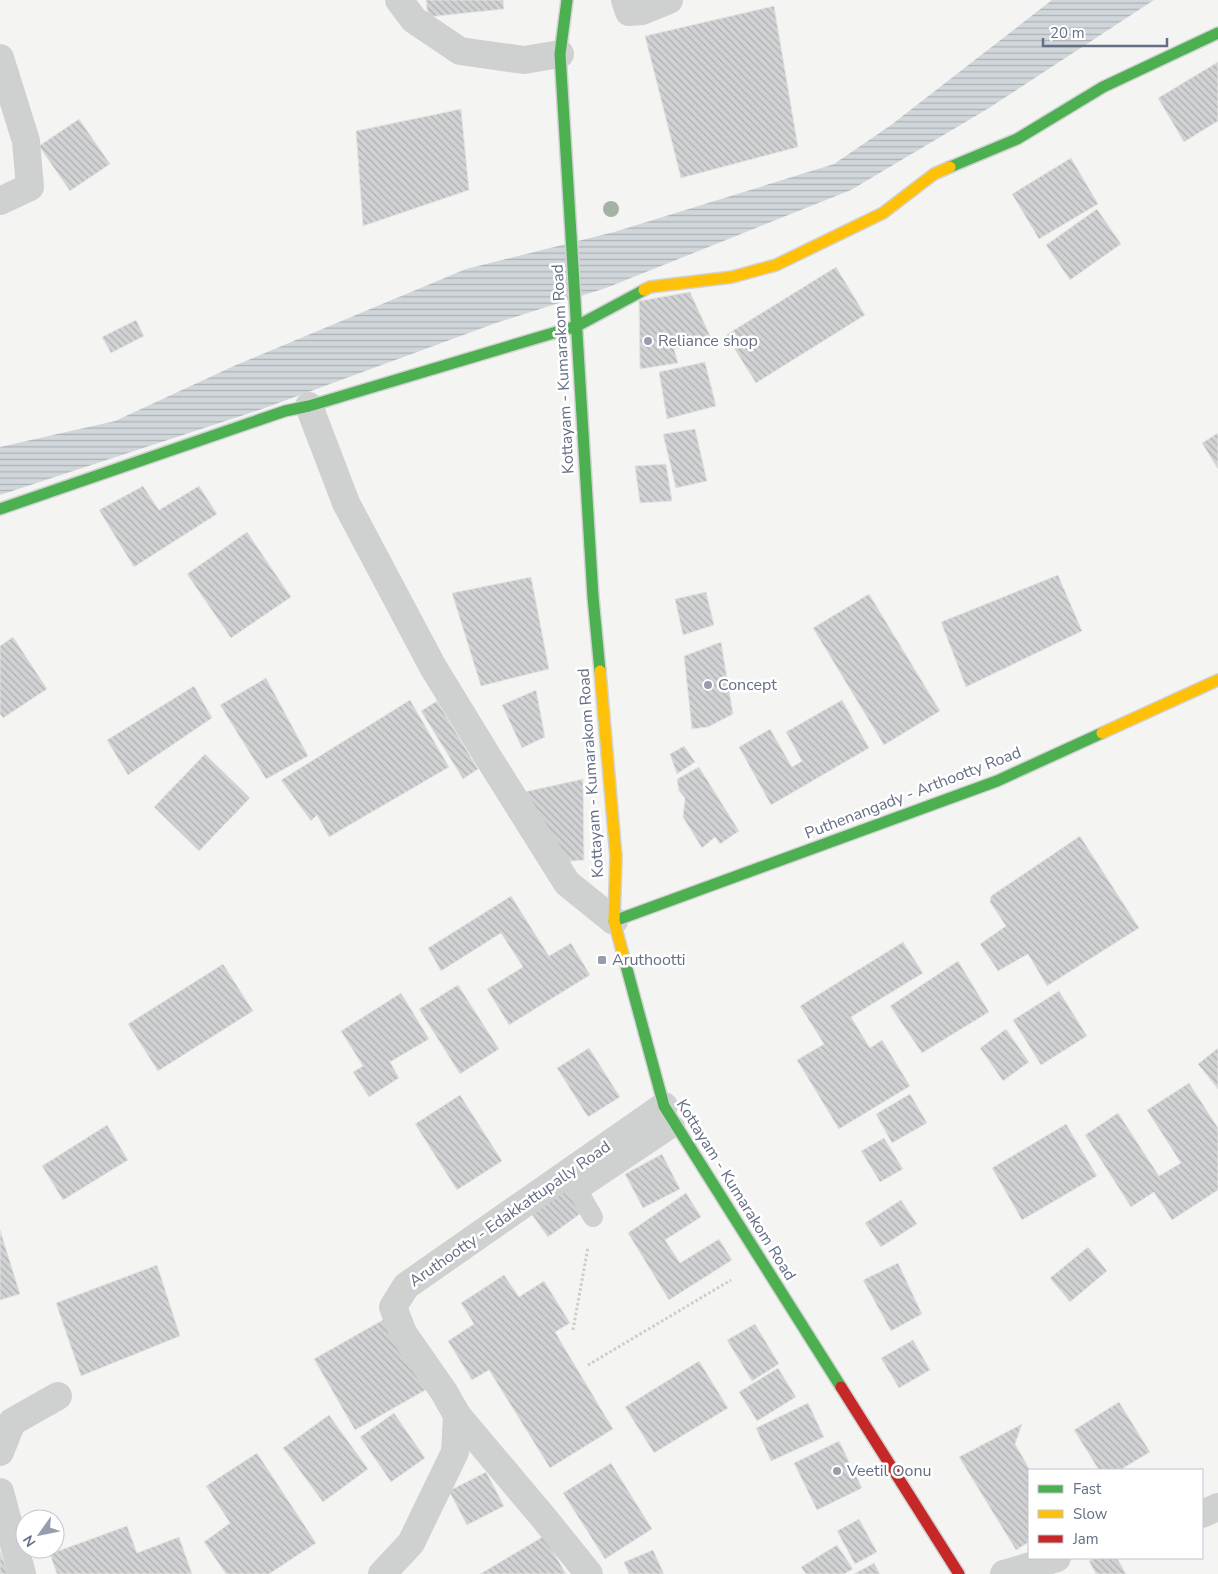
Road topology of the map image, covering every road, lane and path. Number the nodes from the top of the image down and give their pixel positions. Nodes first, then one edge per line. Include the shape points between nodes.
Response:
1 (399, 0) edge
2 (567, 0) edge
3 (625, 0) edge
4 (669, 0) edge
5 (1218, 34) edge
6 (560, 54) junction
7 (0, 58) edge
8 (0, 201) edge
9 (577, 321) junction
10 (309, 406) junction
11 (0, 509) edge
12 (1218, 680) edge
13 (614, 921) junction
14 (669, 1116) junction
15 (593, 1217) joint
16 (762, 1263) junction
17 (573, 1330) dead end
18 (588, 1365) dead end
19 (58, 1396) dead end
20 (457, 1415) junction
21 (0, 1452) edge
22 (0, 1492) edge
23 (1218, 1507) edge
24 (1203, 1514) edge
25 (1054, 1559) edge
26 (22, 1574) edge
27 (382, 1574) edge
28 (589, 1574) edge
29 (958, 1574) edge
30 (1004, 1574) edge

1 - 6 street via 414,20 460,50 524,60
2 - 6 main road, Kottayam - Kumarakom Road
3 - 4 street via 629,12 642,11
5 - 9 main road via 1103,87 1017,139 934,174 883,212 776,265 732,277 650,287
6 - 9 main road, Kottayam - Kumarakom Road
7 - 8 street via 26,141 30,187
9 - 10 main road
9 - 13 main road, Kottayam - Kumarakom Road via 593,597 616,856
10 - 11 main road via 276,414
10 - 13 street via 346,503 433,667 567,883
12 - 13 main road, Puthenangady - Arthootty Road via 997,781
13 - 14 main road, Kottayam - Kumarakom Road
14 - 15 lane via 578,1191
14 - 16 main road, Kottayam - Kumarakom Road
14 - 20 street, Aruthootty - Edakkattupally Road via 406,1286 393,1307 403,1333
15 - 17 path
16 - 18 path
16 - 29 main road, Kottayam - Kumarakom Road
19 - 21 street via 12,1422
20 - 27 street via 455,1452 411,1543
20 - 28 street
22 - 26 street
23 - 24 street
25 - 30 street

